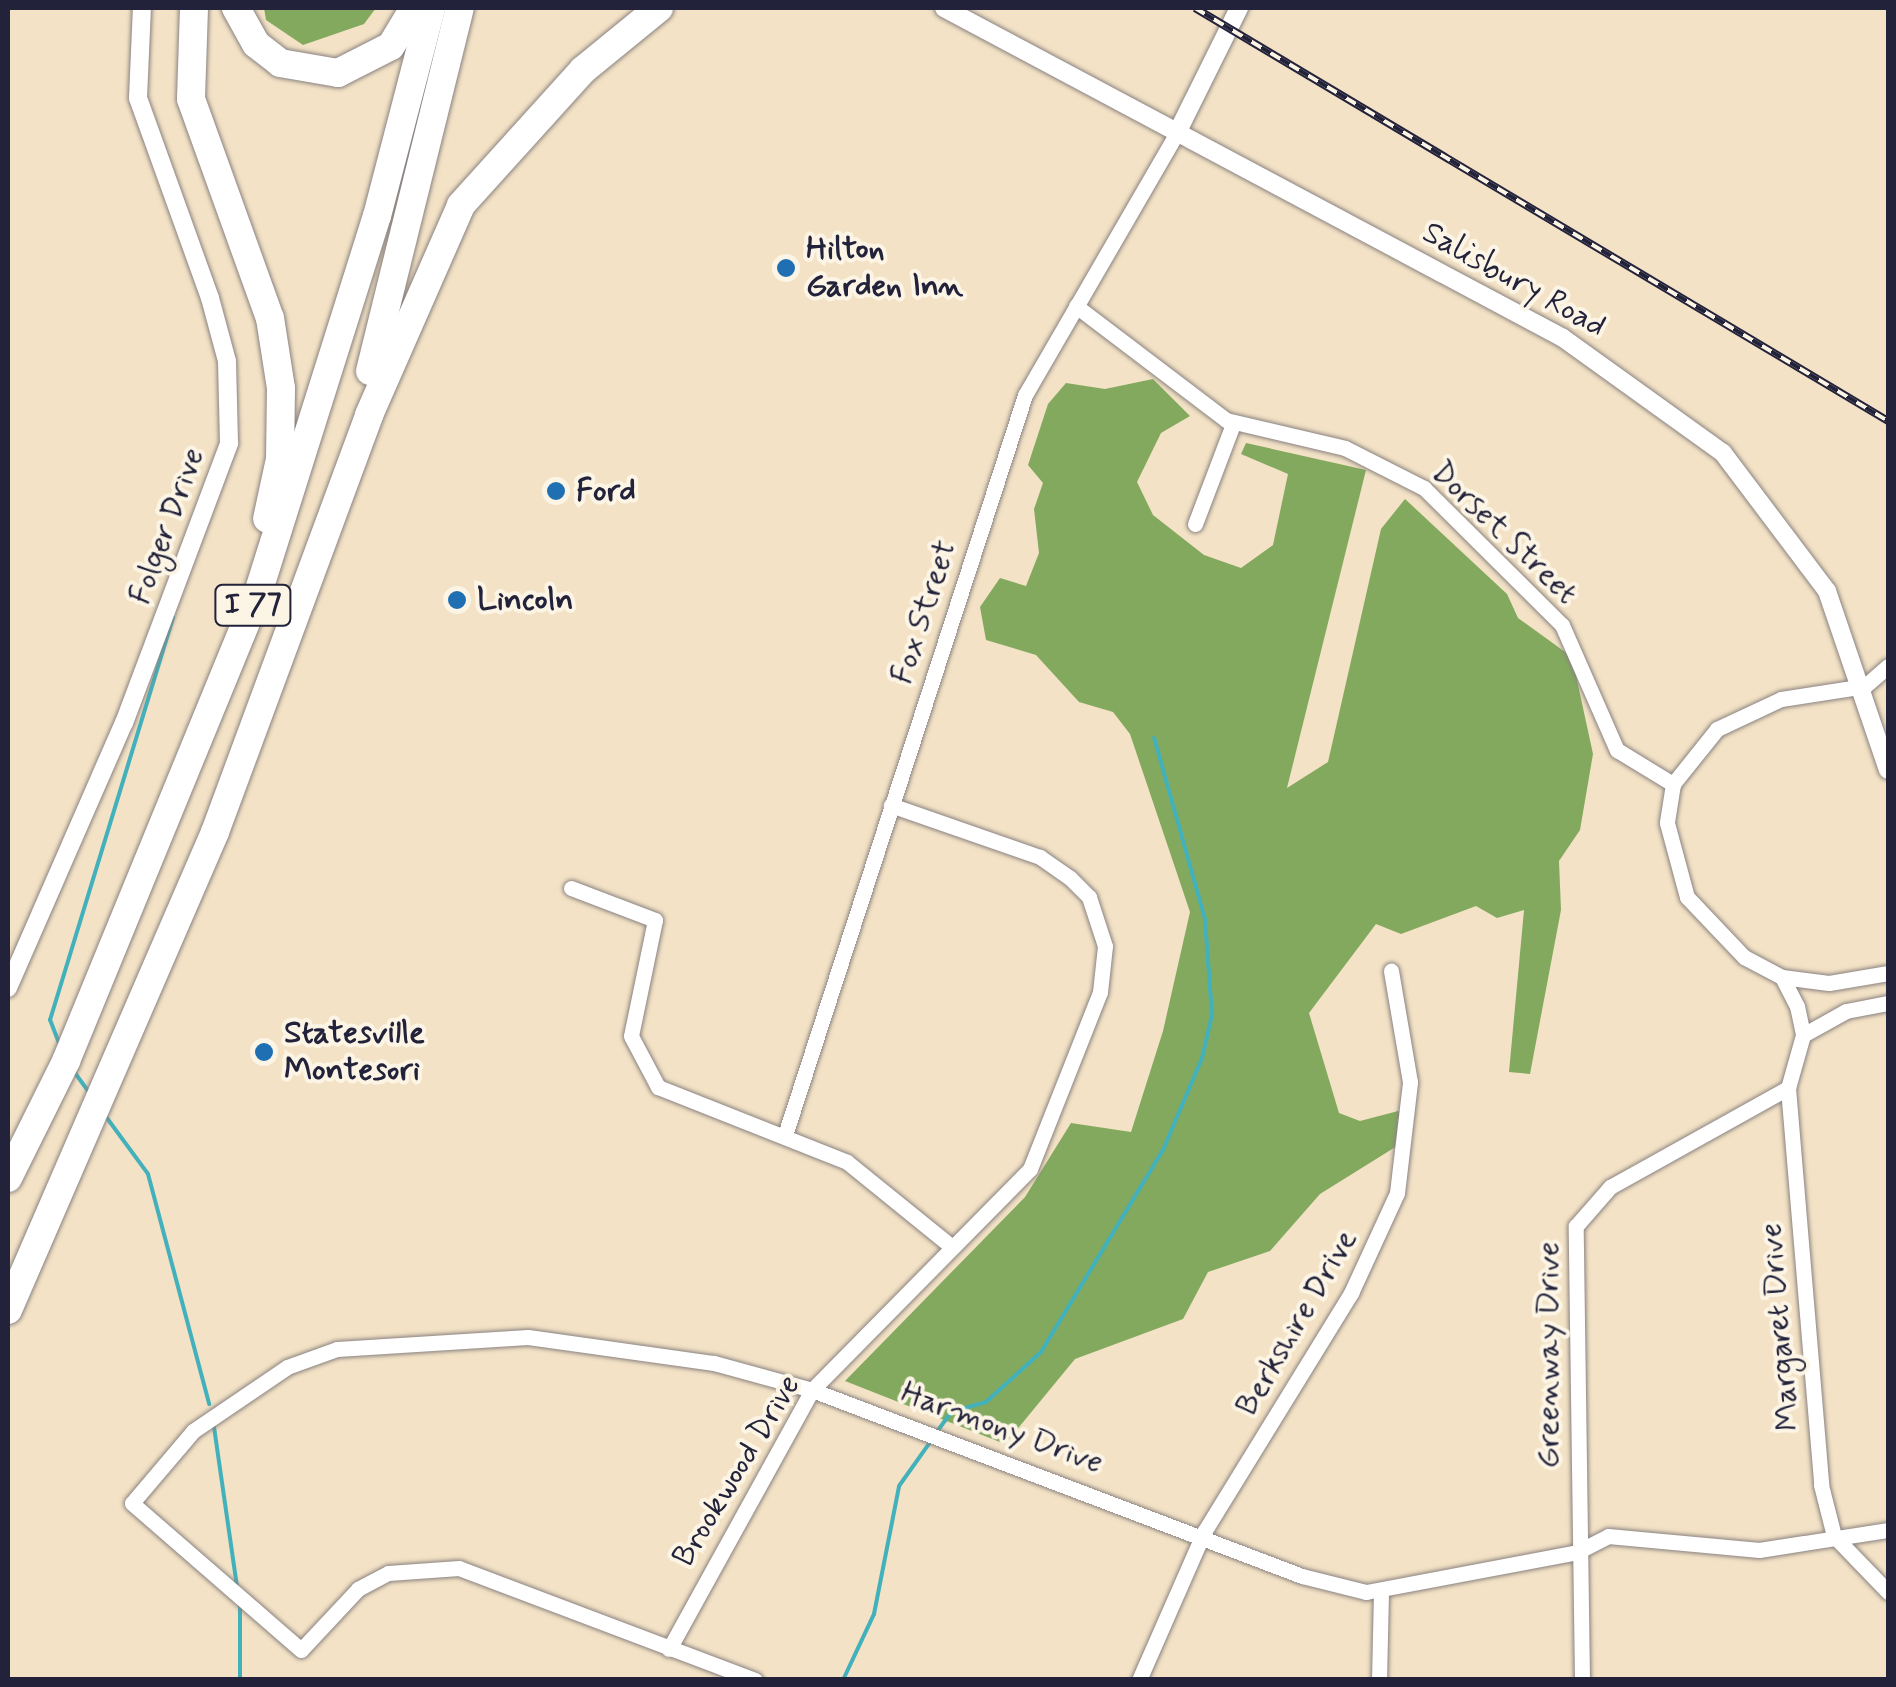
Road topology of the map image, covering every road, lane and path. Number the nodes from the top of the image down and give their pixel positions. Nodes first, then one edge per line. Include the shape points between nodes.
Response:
1 (142, 8) edge
2 (194, 8) edge
3 (236, 8) edge
4 (414, 8) edge
5 (431, 8) edge
6 (460, 8) edge
7 (659, 8) edge
8 (944, 8) edge
9 (1239, 8) edge
10 (1177, 133) junction
11 (1076, 306) junction
12 (1234, 424) junction
13 (1194, 524) dead end
14 (328, 526) junction
15 (1888, 666) edge
16 (1864, 686) junction
17 (1888, 770) edge
18 (1673, 784) junction
19 (891, 805) junction
20 (142, 877) junction
21 (571, 888) dead end
22 (1391, 971) dead end
23 (1888, 972) edge
24 (1782, 977) junction
25 (8, 988) edge
26 (1888, 1003) edge
27 (1803, 1035) junction
28 (1788, 1088) junction
29 (785, 1134) junction
30 (8, 1178) edge
31 (952, 1247) junction
32 (8, 1310) edge
33 (812, 1390) junction
34 (1888, 1530) edge
35 (1204, 1532) junction
36 (1834, 1536) junction
37 (1577, 1552) junction
38 (1888, 1592) edge
39 (1381, 1594) junction
40 (669, 1649) junction
41 (755, 1680) edge
42 (1139, 1680) edge
43 (1379, 1680) edge
44 (1582, 1680) edge

1 - 25 street, Folger Drive via 138,98 214,314 229,443 131,704
2 - 20 highway via 191,100 270,318 280,459 258,550
3 - 4 highway via 256,44 280,63 338,73 391,46
5 - 20 highway, I 77 via 289,502
6 - 14 highway, I 77
7 - 14 highway via 584,70 462,204
8 - 10 street, Salisbury Road
9 - 10 street
10 - 11 street, Fox Street
10 - 16 street, Salisbury Road via 1563,338 1723,452 1827,591
11 - 12 street, Dorset Street
11 - 19 street, Fox Street via 1008,440
12 - 13 street
12 - 18 street, Dorset Street via 1344,448 1424,488 1562,625 1617,750
14 - 32 highway, I 77 via 215,832
15 - 16 street
16 - 17 street, Salisbury Road
16 - 18 street via 1747,710 1704,742
18 - 24 street via 1667,841 1687,897 1744,956
19 - 29 street, Fox Street
19 - 31 street, Brookwood Drive via 1040,857 1089,897 1104,946 1085,1044 1046,1142 1008,1196
20 - 30 highway, I 77
21 - 29 street via 655,920 631,1036 658,1086
22 - 35 street, Berkshire Drive via 1410,1082 1397,1193 1351,1293
23 - 24 street via 1829,983
24 - 27 street
26 - 27 street via 1846,1011
27 - 28 street, Margaret Drive
28 - 36 street, Margaret Drive via 1822,1485
28 - 37 street, Greenway Drive via 1610,1187 1576,1226
29 - 31 street via 875,1181
31 - 33 street, Brookwood Drive
33 - 35 street, Harmony Drive
33 - 40 street, Brookwood Drive
33 - 40 street, Harmony Drive via 714,1362 584,1342 435,1338 336,1349 238,1395 132,1503 301,1650 358,1589 421,1566 459,1568
34 - 36 street, Harmony Drive
35 - 39 street, Harmony Drive via 1302,1576
35 - 42 street, Berkshire Drive
36 - 37 street, Harmony Drive via 1759,1550 1608,1536
36 - 38 street
37 - 39 street, Harmony Drive
37 - 44 street, Greenway Drive
39 - 43 street
40 - 41 street

